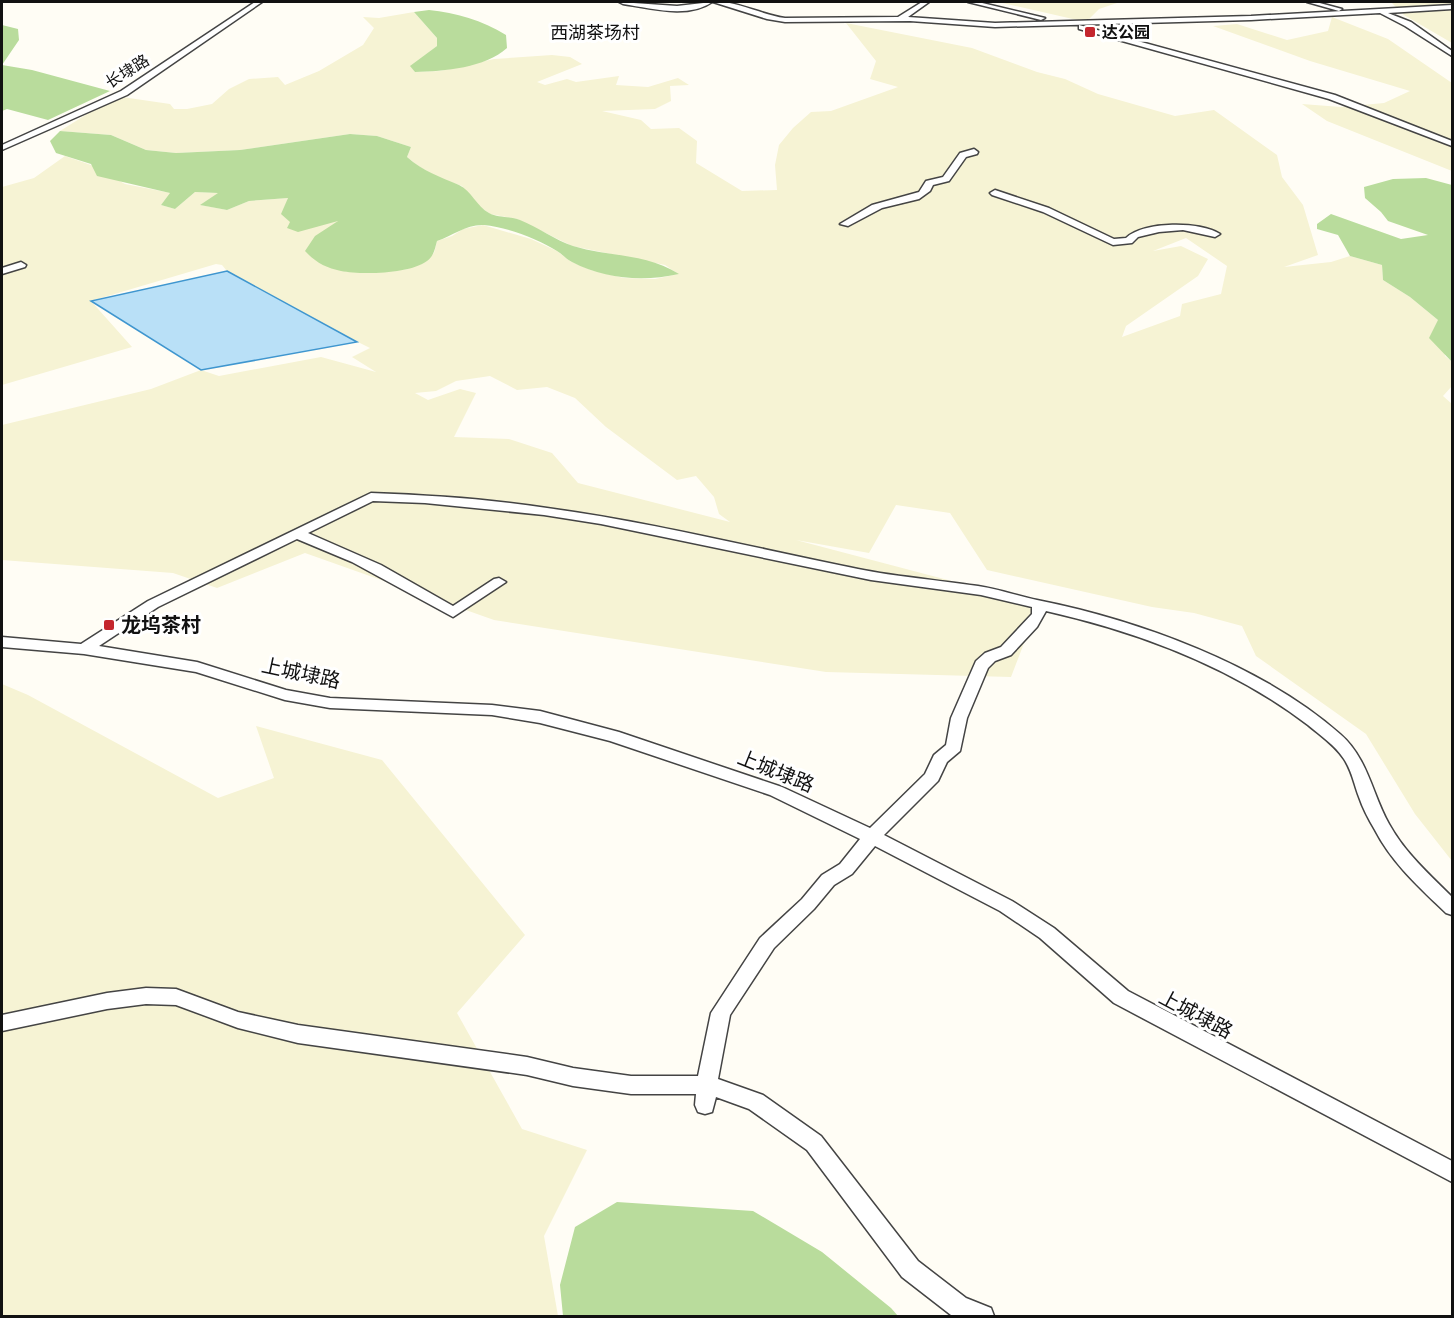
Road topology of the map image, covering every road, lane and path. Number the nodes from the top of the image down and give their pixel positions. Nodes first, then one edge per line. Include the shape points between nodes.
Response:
1 (259, 2) edge
2 (623, 2) edge
3 (708, 2) edge
4 (717, 2) edge
5 (926, 2) edge
6 (971, 2) edge
7 (1310, 2) edge
8 (1452, 7) edge
9 (1380, 11) junction
10 (1348, 12) junction
11 (900, 19) junction
12 (1060, 22) junction
13 (1452, 54) edge
14 (1452, 144) edge
15 (2, 148) edge
16 (974, 152) dead end
17 (995, 193) dead end
18 (844, 224) dead end
19 (1215, 234) dead end
20 (21, 265) dead end
21 (2, 271) edge
22 (297, 534) junction
23 (499, 582) dead end
24 (1039, 604) junction
25 (2, 642) edge
26 (84, 649) junction
27 (872, 837) junction
28 (1452, 908) edge
29 (2, 1023) edge
30 (707, 1085) junction
31 (705, 1105) dead end
32 (1452, 1172) edge
33 (983, 1317) edge

1 - 15 street, 长埭路 via 124,93
2 - 3 street via 678,8
4 - 11 street via 785,20
5 - 11 street
6 - 12 street
7 - 10 street
8 - 9 street
9 - 10 street
9 - 13 street via 1408,24
10 - 12 street
11 - 12 street via 995,25
12 - 14 street via 1332,97
16 - 18 street via 963,155 946,179 929,183 921,195 879,206
17 - 19 street via 1046,210 1113,242 1129,241 1136,235 1167,228
20 - 21 street
22 - 23 street via 327,544 453,612
22 - 24 street via 368,497 402,497 601,520 871,576 953,586
22 - 26 street via 153,604
24 - 27 street via 1039,614 1027,630 1006,651 981,665 959,718 954,747 940,759 932,777
24 - 28 street via 1182,647 1255,684 1317,724 1349,754 1383,830 1404,862
25 - 26 street, 上城埭路
26 - 27 street, 上城埭路 via 197,668 285,695 330,703 492,710 540,717 613,736 776,791
27 - 30 street via 846,869 828,880 767,943 721,1013
27 - 32 street, 上城埭路 via 1006,906 1047,933 1121,998
29 - 30 street via 107,1001 176,997 238,1020 298,1034 527,1066 631,1085
30 - 31 street
30 - 33 street via 756,1102 814,1143 910,1269 959,1307

